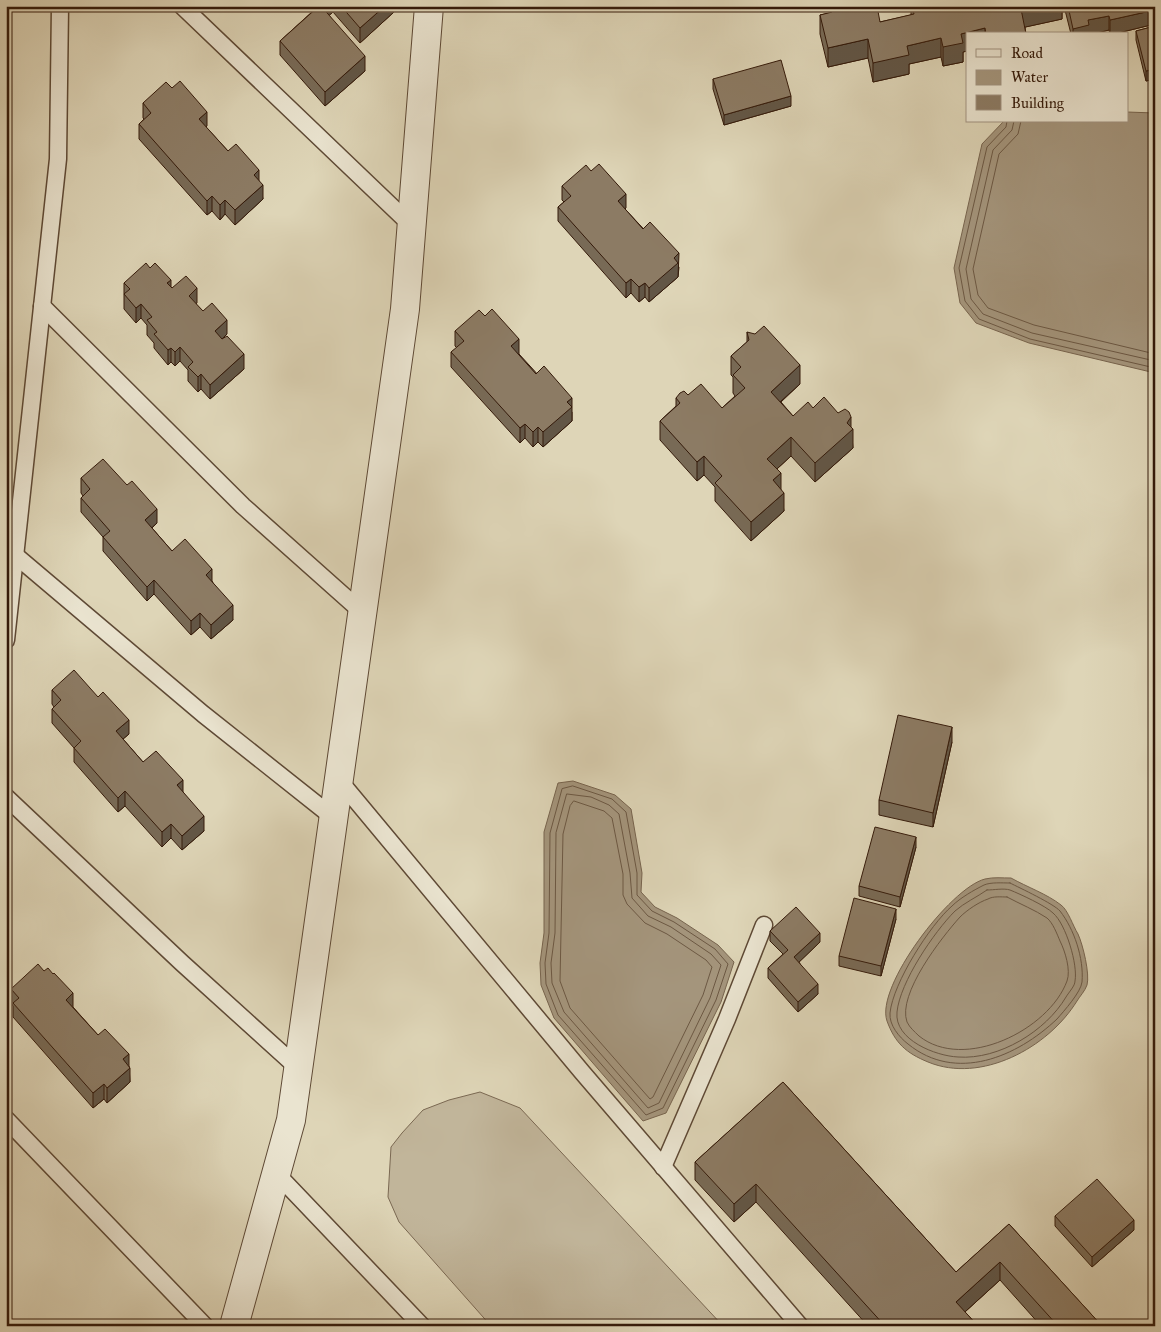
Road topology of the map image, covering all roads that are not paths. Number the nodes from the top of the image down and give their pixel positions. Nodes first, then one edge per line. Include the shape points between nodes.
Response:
1 (60, 6) edge
2 (182, 6) edge
3 (429, 6) edge
4 (411, 225) junction
5 (42, 306) junction
6 (15, 555) junction
7 (362, 612) junction
8 (6, 640) edge
9 (339, 780) junction
10 (6, 797) edge
11 (334, 818) junction
12 (764, 924) dead end
13 (298, 1068) junction
14 (6, 1119) edge
15 (663, 1167) junction
16 (276, 1173) junction
17 (205, 1326) edge
18 (234, 1326) edge
19 (422, 1326) edge
20 (800, 1326) edge

1 - 5 lane via 58,159
2 - 4 lane
3 - 4 street
4 - 7 street via 405,309
5 - 6 lane
5 - 7 lane via 243,506
6 - 8 lane
6 - 11 lane via 203,714
7 - 9 street
9 - 11 street
9 - 15 lane
10 - 13 lane
11 - 13 street
12 - 15 lane
13 - 16 street via 291,1120
14 - 17 lane
15 - 20 lane
16 - 18 street
16 - 19 lane

